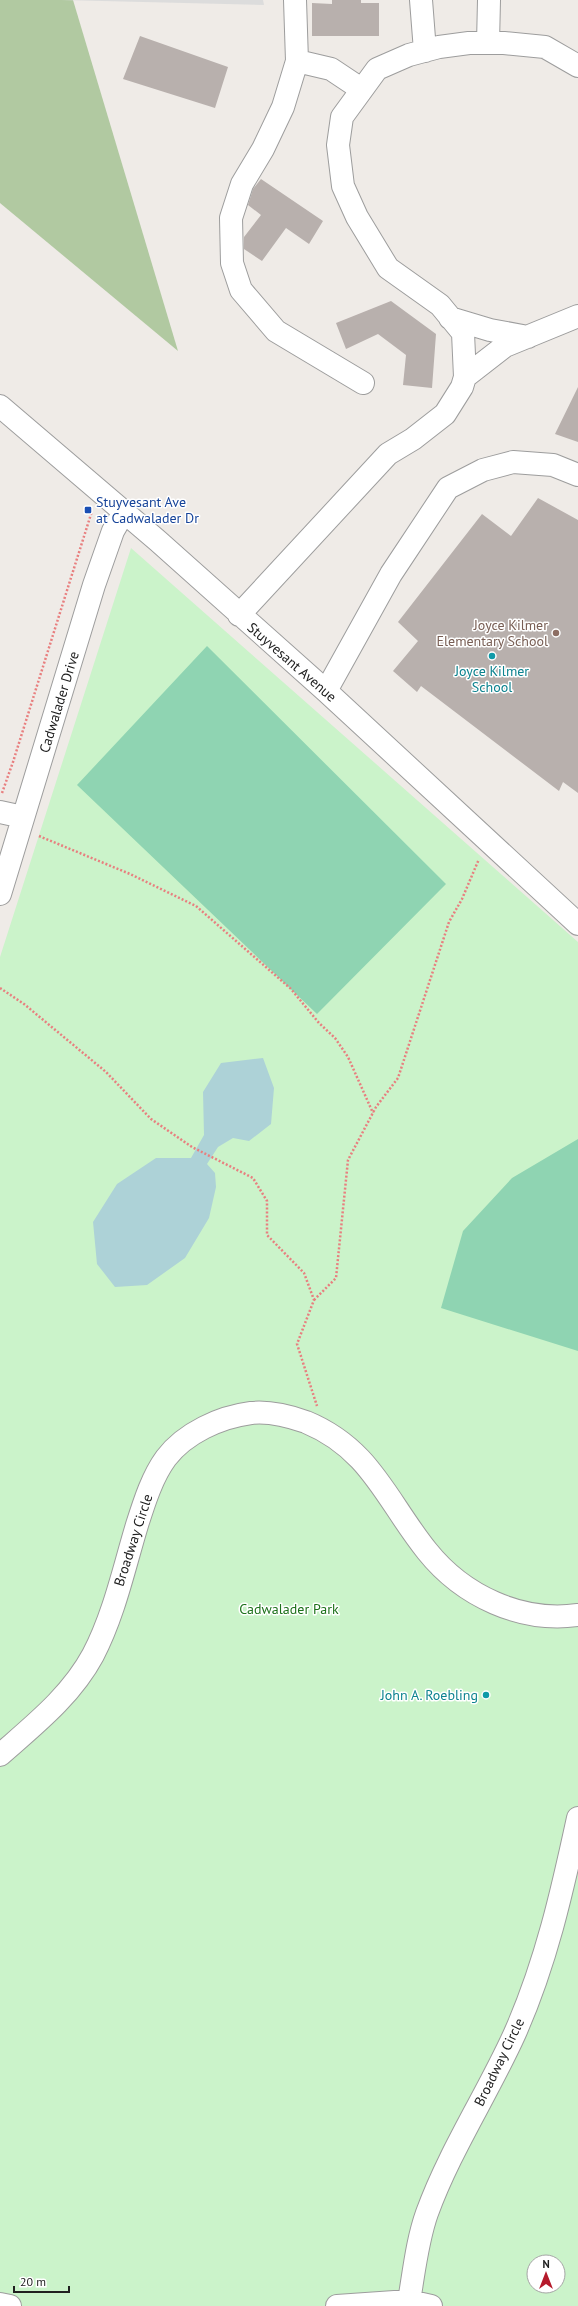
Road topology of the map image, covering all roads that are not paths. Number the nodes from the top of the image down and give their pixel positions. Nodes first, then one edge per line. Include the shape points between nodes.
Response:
1 (295, 0) edge
2 (421, 0) edge
3 (489, 0) edge
4 (488, 43) junction
5 (426, 51) junction
6 (297, 61) junction
7 (577, 61) edge
8 (361, 89) junction
9 (578, 316) edge
10 (450, 318) junction
11 (528, 337) junction
12 (465, 377) junction
13 (363, 383) dead end
14 (0, 406) edge
15 (578, 475) edge
16 (124, 512) junction
17 (239, 615) junction
18 (326, 691) junction
19 (0, 812) edge
20 (21, 822) junction
21 (0, 894) edge
22 (578, 924) edge
23 (578, 1615) edge
24 (0, 1755) edge
25 (578, 1818) edge
26 (408, 2302) junction
27 (0, 2304) edge
28 (10, 2306) edge
29 (337, 2306) edge
30 (431, 2306) edge

1 - 6 street
2 - 5 street
3 - 4 street
4 - 5 street via 469,43
4 - 7 street via 545,48
5 - 8 street via 409,55 377,69
6 - 8 street via 331,69
6 - 13 street via 283,107 263,150 242,184 231,218 232,263 241,290 276,331
8 - 10 street via 342,117 338,145 343,186 357,216 388,268 440,305
9 - 11 street
10 - 11 street via 490,330
10 - 12 street via 463,333
11 - 12 street via 505,346
12 - 17 street via 446,414 388,454
14 - 16 street, Stuyvesant Avenue
15 - 18 street via 553,464 513,462 483,470 448,488 391,574
16 - 17 street, Stuyvesant Avenue
16 - 20 street, Cadwalader Drive via 113,531 94,585
17 - 18 street, Stuyvesant Avenue
18 - 22 street, Stuyvesant Avenue
19 - 20 street
20 - 21 street, Cadwalader Drive
23 - 24 street, Broadway Circle via 538,1616 512,1610 493,1603 448,1573 427,1551 366,1464 349,1447 330,1434 296,1418 255,1413 218,1421 179,1445 165,1459 145,1499 104,1633 92,1658 53,1708
25 - 26 street, Broadway Circle via 559,1908 538,1978 515,2033 441,2178 427,2213
26 - 29 street
26 - 30 street
27 - 28 street

